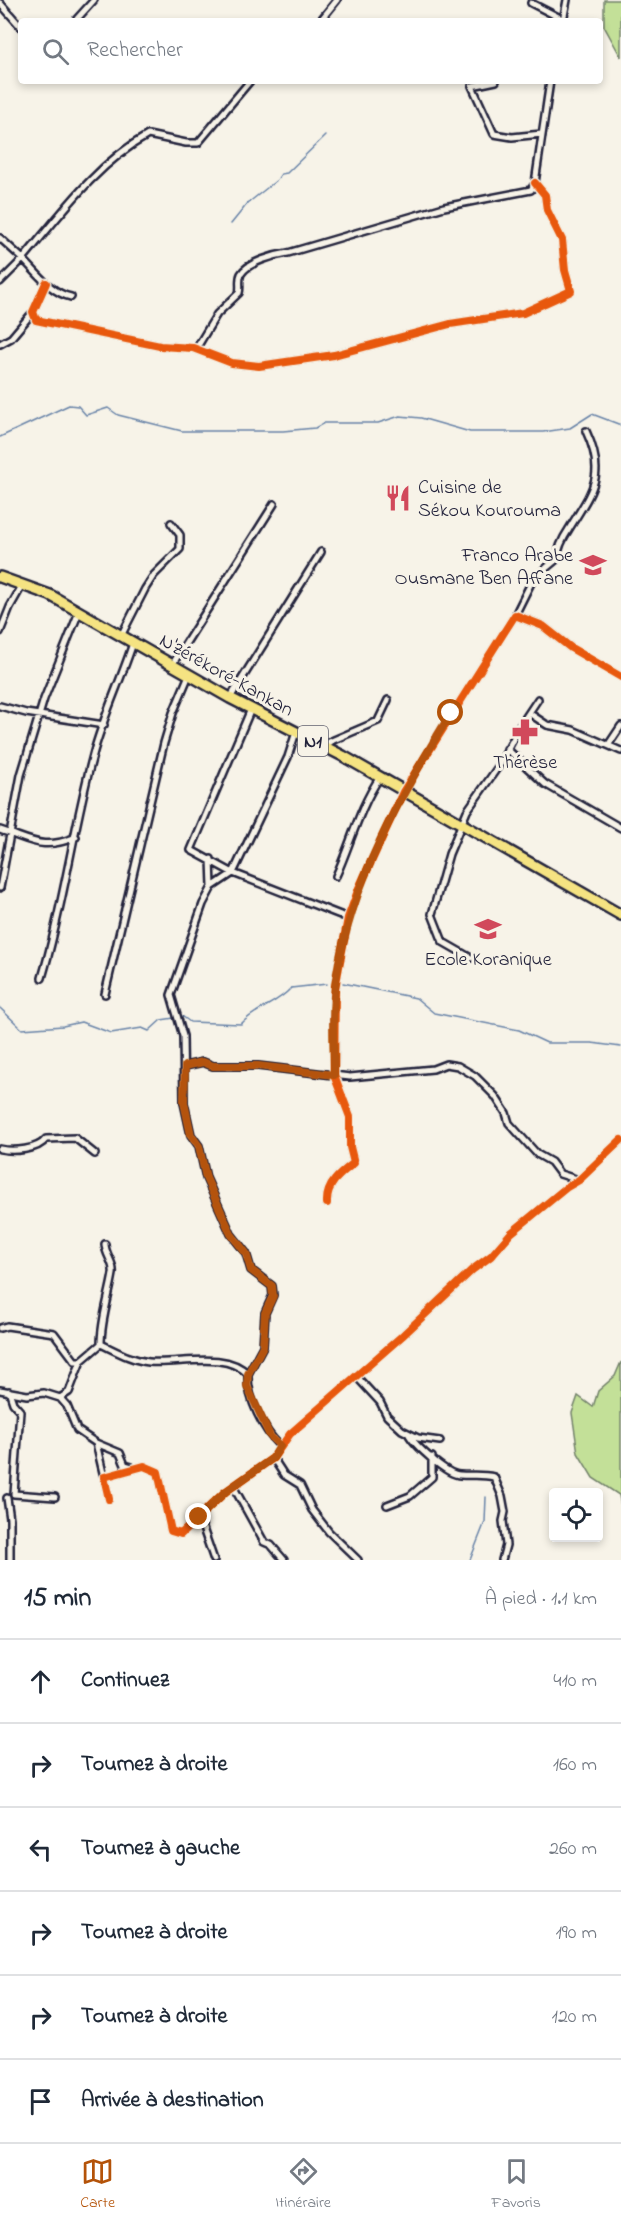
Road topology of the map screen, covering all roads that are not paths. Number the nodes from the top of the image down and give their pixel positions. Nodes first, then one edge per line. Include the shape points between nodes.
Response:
1 (94, 0) edge
2 (337, 0) edge
3 (567, 0) edge
4 (3, 3) edge
5 (531, 3) dead end
6 (78, 18) edge
7 (322, 18) edge
8 (559, 18) edge
9 (563, 18) edge
10 (18, 23) edge
11 (247, 84) edge
12 (482, 84) edge
13 (550, 84) edge
14 (542, 135) junction
15 (535, 183) junction
16 (0, 238) edge
17 (23, 259) junction
18 (0, 282) edge
19 (46, 283) junction
20 (71, 297) dead end
21 (33, 312) junction
22 (0, 344) edge
23 (196, 349) junction
24 (586, 431) dead end
25 (274, 504) dead end
26 (171, 523) dead end
27 (321, 552) dead end
28 (0, 577) edge
29 (23, 584) junction
30 (79, 612) junction
31 (515, 615) junction
32 (0, 632) edge
33 (121, 636) junction
34 (133, 643) junction
35 (172, 665) junction
36 (189, 675) junction
37 (621, 677) edge
38 (230, 698) junction
39 (538, 699) dead end
40 (388, 700) dead end
41 (0, 706) edge
42 (251, 709) junction
43 (529, 713) junction
44 (39, 716) junction
45 (104, 725) junction
46 (621, 726) edge
47 (296, 732) junction
48 (609, 744) junction
49 (321, 745) junction
50 (507, 748) junction
51 (621, 751) edge
52 (380, 777) junction
53 (403, 792) junction
54 (461, 824) junction
55 (621, 828) edge
56 (0, 830) edge
57 (11, 833) junction
58 (76, 837) junction
59 (211, 859) junction
60 (233, 873) junction
61 (336, 876) dead end
62 (212, 887) junction
63 (0, 888) edge
64 (621, 915) edge
65 (348, 918) junction
66 (471, 958) dead end
67 (42, 978) dead end
68 (105, 994) dead end
69 (185, 1066) junction
70 (334, 1075) junction
71 (621, 1140) edge
72 (0, 1149) edge
73 (95, 1154) dead end
74 (579, 1180) junction
75 (327, 1203) dead end
76 (105, 1244) dead end
77 (0, 1328) edge
78 (101, 1344) junction
79 (81, 1361) junction
80 (248, 1374) junction
81 (356, 1376) junction
82 (0, 1390) edge
83 (9, 1391) junction
84 (60, 1398) junction
85 (408, 1433) junction
86 (440, 1441) dead end
87 (96, 1443) junction
88 (280, 1446) junction
89 (432, 1457) junction
90 (273, 1458) junction
91 (133, 1468) junction
92 (104, 1477) junction
93 (233, 1486) junction
94 (14, 1494) junction
95 (55, 1497) dead end
96 (7, 1498) junction
97 (109, 1498) dead end
98 (0, 1502) edge
99 (387, 1506) dead end
100 (199, 1517) junction
101 (10, 1560) edge
102 (214, 1560) edge
103 (284, 1560) edge
104 (358, 1560) edge
105 (502, 1560) edge

1 - 6 street
2 - 7 street
3 - 9 street
4 - 10 street
5 - 8 street
11 - 17 street via 198,142 148,135 131,144 105,166
12 - 14 street via 472,86 494,134
13 - 14 street
14 - 15 street
15 - 23 street via 531,190 444,207 267,257 245,269 239,277 239,293 217,314
15 - 23 street via 545,195 547,210 562,240 571,291 523,313 450,324 334,355 282,364 232,363
16 - 17 street
17 - 18 street
17 - 19 street
19 - 20 street via 63,296
19 - 21 street
21 - 22 street via 11,338
21 - 23 street via 36,320 77,330
24 - 31 street via 597,481 565,535 556,559 533,579
25 - 35 street
26 - 33 street via 180,536 180,549 144,589
27 - 38 street
28 - 29 highway, N'zérékoré-Kankan / N1
29 - 30 highway, N'zérékoré-Kankan / N1
29 - 32 street
30 - 33 highway, N'zérékoré-Kankan / N1
30 - 44 street
31 - 37 street via 543,626 571,648
31 - 53 street
33 - 34 highway, N'zérékoré-Kankan / N1
34 - 35 highway, N'zérékoré-Kankan / N1
34 - 45 street
35 - 36 highway, N'zérékoré-Kankan / N1
36 - 38 highway, N'zérékoré-Kankan / N1
36 - 68 street via 164,743
38 - 42 highway, N'zérékoré-Kankan / N1
39 - 43 street
40 - 49 street via 378,722
41 - 44 street
42 - 47 highway, N'zérékoré-Kankan / N1
42 - 59 street via 191,850
43 - 48 street via 547,725
43 - 50 street
44 - 45 street
44 - 57 street via 21,775
45 - 58 street via 93,754
46 - 48 street
47 - 49 highway, N'zérékoré-Kankan / N1
47 - 60 street
48 - 51 street
49 - 52 highway, N'zérékoré-Kankan / N1
50 - 54 street
50 - 55 street via 545,784
52 - 53 highway, N'zérékoré-Kankan / N1
52 - 61 street via 355,823
53 - 54 highway, N'zérékoré-Kankan / N1
53 - 65 street
54 - 64 highway, N'zérékoré-Kankan / N1
54 - 66 street via 432,914 443,942
56 - 57 street
57 - 58 street via 36,843 57,844
57 - 63 street
58 - 67 street
59 - 60 street
59 - 62 street
60 - 62 street
60 - 65 street
62 - 69 street via 194,925 171,995 183,1036
65 - 70 street via 335,988
69 - 70 street via 203,1062
69 - 80 street via 184,1102 206,1178 251,1270 272,1286 263,1346
70 - 74 street via 365,1076 433,1069 446,1064 458,1066 495,1096 509,1123 537,1154 560,1174
70 - 75 street via 350,1117 354,1163 326,1193
71 - 74 street
72 - 73 street via 9,1151 42,1144 46,1139 75,1138
74 - 81 street via 511,1233 491,1256
76 - 78 street via 114,1272 103,1315
77 - 79 street via 54,1333 75,1361
78 - 79 street
78 - 80 street via 146,1362 226,1361
79 - 84 street via 69,1392
80 - 88 street via 247,1386 261,1418
81 - 85 street via 380,1402 387,1416
81 - 88 street
82 - 83 street
83 - 84 street
83 - 94 street via 20,1411
84 - 87 street via 77,1430
85 - 86 street
85 - 89 street via 413,1443
87 - 91 street via 120,1453 126,1465
87 - 92 street
88 - 90 street
89 - 99 street via 432,1477 410,1496
89 - 105 street via 458,1476 494,1477 505,1512 502,1521 506,1545
90 - 93 street
90 - 104 street via 284,1475 300,1485 329,1532
91 - 92 street
91 - 100 street via 144,1466 158,1472 171,1531 181,1534
92 - 97 street
93 - 100 street
93 - 103 street via 264,1542
94 - 95 street
94 - 96 street
96 - 98 street
96 - 101 street
100 - 102 street

